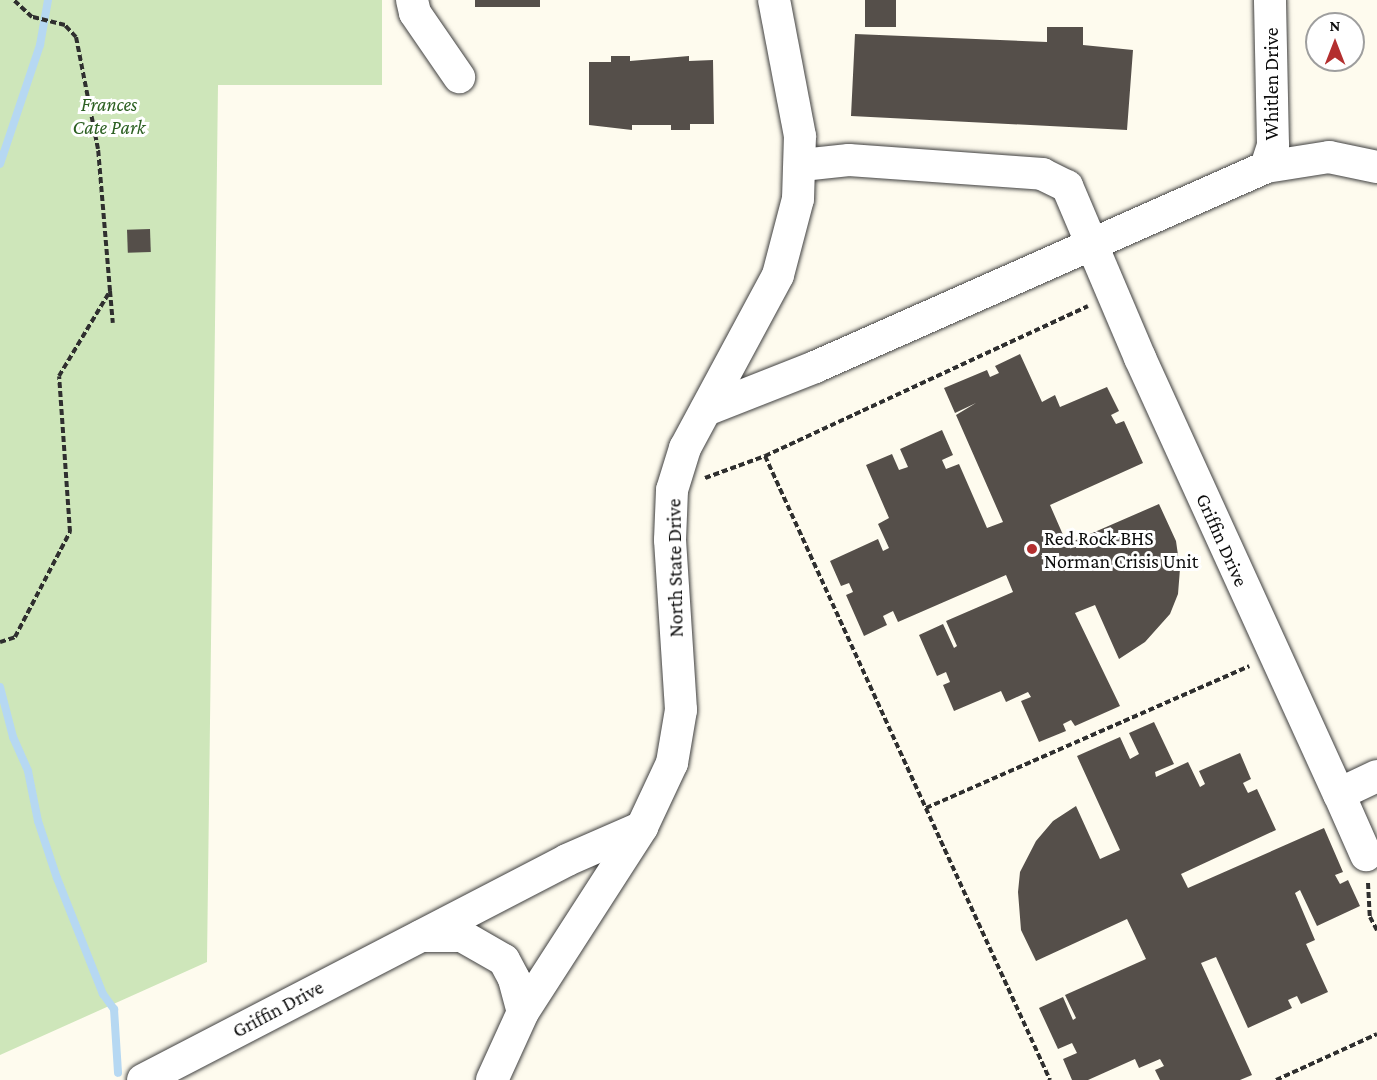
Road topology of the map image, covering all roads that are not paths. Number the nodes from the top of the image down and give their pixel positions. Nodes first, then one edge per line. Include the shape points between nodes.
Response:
1 (412, 0) edge
2 (774, 0) edge
3 (1270, 0) edge
4 (459, 77) dead end
5 (802, 165) junction
6 (1266, 167) junction
7 (1377, 167) edge
8 (1094, 245) junction
9 (706, 410) junction
10 (1377, 776) edge
11 (1338, 794) junction
12 (642, 827) junction
13 (1366, 855) road end
14 (414, 937) junction
15 (523, 1012) junction
16 (143, 1080) edge
17 (492, 1080) edge

1 - 4 street via 415,13
2 - 5 street, North State Drive via 792,87
3 - 6 street, Whitlen Drive via 1273,145
5 - 8 street, Griffin Drive via 849,160 1042,174 1067,186
5 - 9 street, North State Drive via 798,199 778,275
6 - 7 street via 1329,157
6 - 8 street
8 - 9 street via 815,367
8 - 11 street, Griffin Drive
9 - 12 street, North State Drive via 685,448 672,490 670,540 680,719 672,763
10 - 11 street
11 - 13 street, Griffin Drive
12 - 14 street, Griffin Drive
12 - 15 street, North State Drive
14 - 15 street, Griffin Drive via 462,936 504,960
14 - 16 street, Griffin Drive
15 - 17 street, North State Drive

